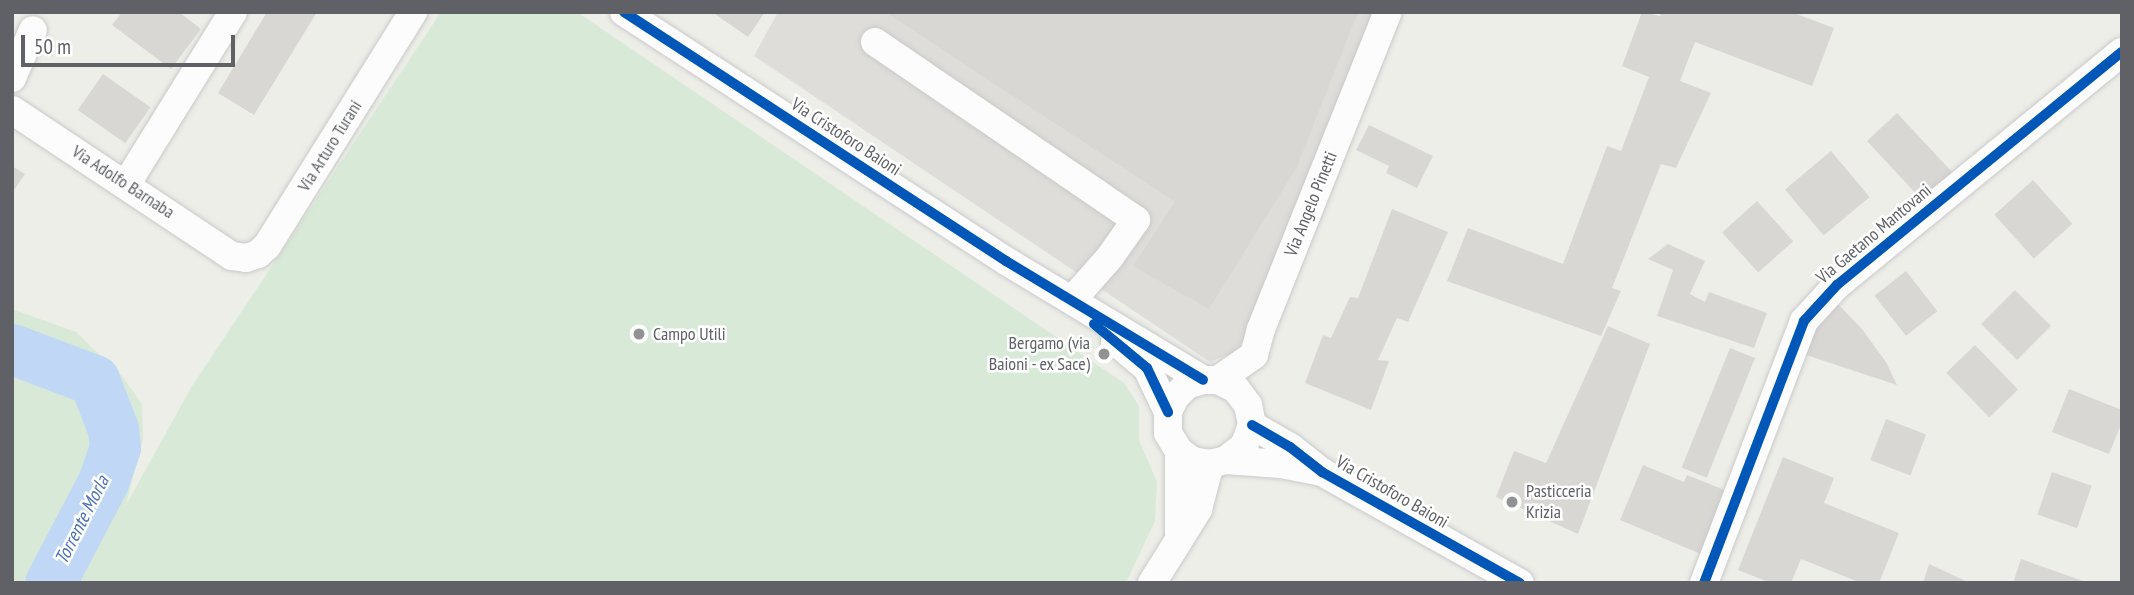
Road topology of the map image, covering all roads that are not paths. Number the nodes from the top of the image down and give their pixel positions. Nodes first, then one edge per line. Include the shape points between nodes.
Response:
1 (233, 12) edge
2 (413, 12) edge
3 (624, 12) edge
4 (1388, 12) edge
5 (33, 30) dead end
6 (875, 42) dead end
7 (2122, 52) edge
8 (12, 78) edge
9 (12, 110) edge
10 (127, 183) junction
11 (232, 256) joint
12 (1061, 294) junction
13 (1210, 380) junction
14 (1168, 412) junction
15 (1252, 425) junction
16 (1179, 451) junction
17 (1218, 462) junction
18 (1322, 471) junction
19 (1179, 540) junction
20 (1152, 583) edge
21 (1520, 583) edge
22 (1704, 583) edge

1 - 10 street
2 - 11 street, Via Arturo Turani via 267,246 246,258
3 - 12 street, Via Cristoforo Baioni
4 - 13 street, Via Angelo Pinetti via 1254,355
5 - 8 street
6 - 12 street via 1136,220
7 - 22 street, Via Gaetano Mantovani via 1836,285 1804,321
9 - 10 street, Via Adolfo Barnaba
10 - 11 street, Via Adolfo Barnaba
12 - 13 street, Via Cristoforo Baioni
12 - 14 street, Via Cristoforo Baioni via 1147,368
13 - 14 street via 1187,386
13 - 15 street, Via Cristoforo Baioni via 1236,389 1248,405
14 - 16 street, Via Cristoforo Baioni via 1168,433
15 - 17 street via 1244,446
15 - 18 street, Via Cristoforo Baioni
16 - 17 street, Via Cristoforo Baioni via 1193,461
16 - 19 street
17 - 18 street, Via Cristoforo Baioni
17 - 19 street
18 - 21 street, Via Cristoforo Baioni
19 - 20 street

